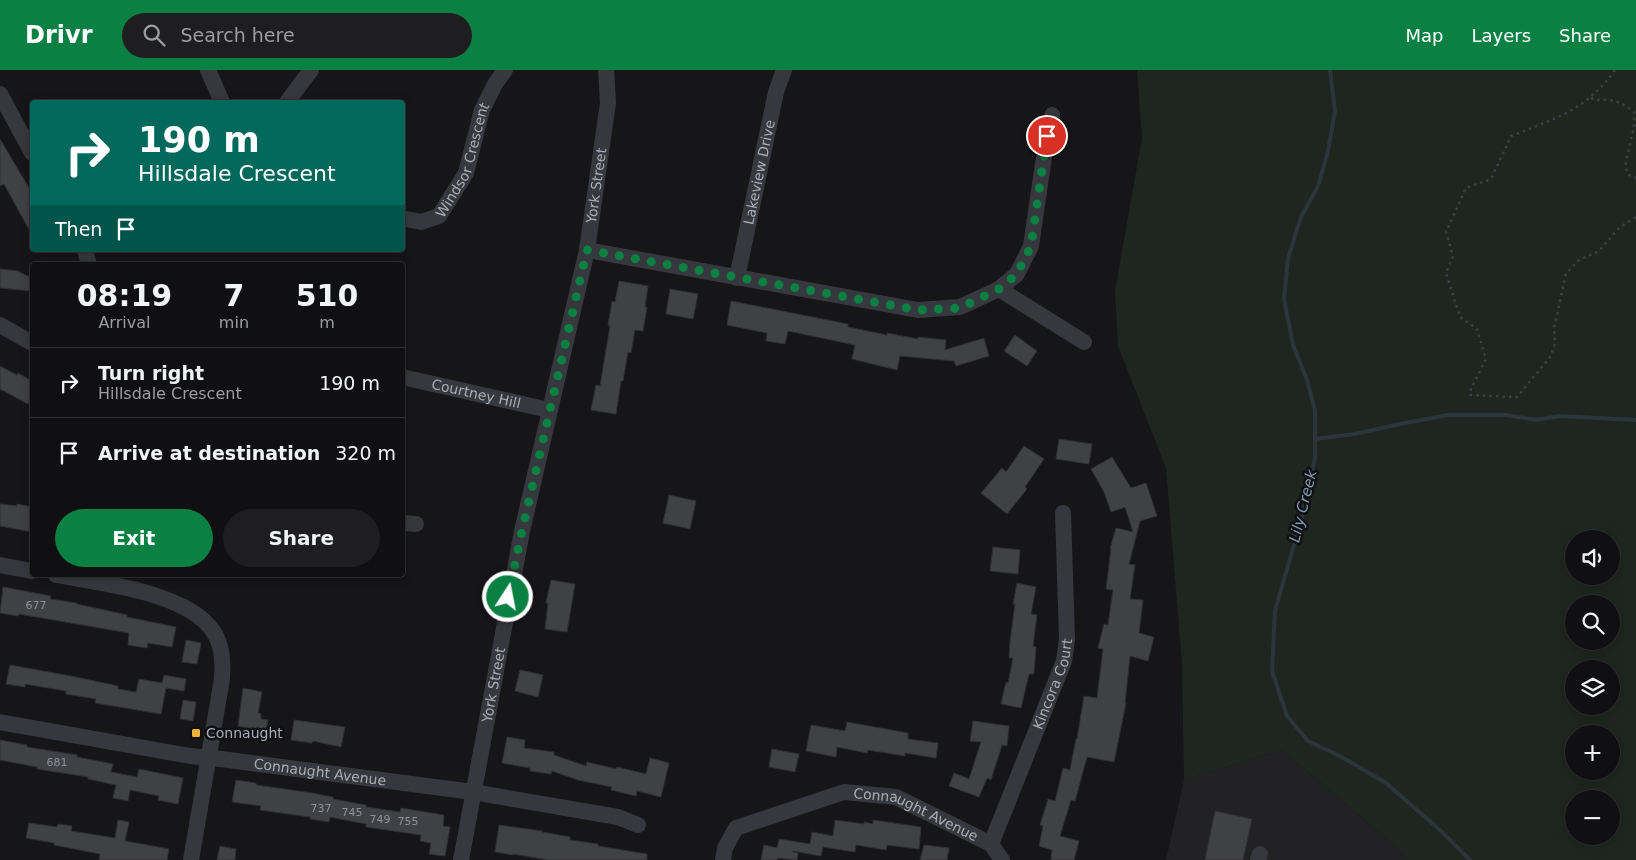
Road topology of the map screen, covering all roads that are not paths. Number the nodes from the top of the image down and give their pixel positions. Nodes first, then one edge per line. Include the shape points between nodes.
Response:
1 (208, 70) edge
2 (311, 70) edge
3 (505, 70) edge
4 (606, 70) edge
5 (784, 70) edge
6 (0, 94) edge
7 (221, 100) edge
8 (288, 100) edge
9 (1052, 114) dead end
10 (30, 149) edge
11 (405, 219) edge
12 (587, 250) junction
13 (737, 278) junction
14 (999, 289) junction
15 (0, 325) edge
16 (30, 342) edge
17 (1084, 342) dead end
18 (405, 378) edge
19 (550, 410) junction
20 (1063, 513) dead end
21 (0, 565) edge
22 (30, 571) edge
23 (78, 577) edge
24 (133, 582) edge
25 (0, 722) edge
26 (207, 758) junction
27 (472, 792) junction
28 (638, 826) dead end
29 (991, 844) junction
30 (191, 860) edge
31 (461, 860) edge
32 (723, 860) edge
33 (1002, 860) edge

1 - 7 street
2 - 8 street
3 - 11 street, Windsor Crescent via 482,110 466,173 439,216 421,222
4 - 12 street, York Street via 608,103
5 - 13 street, Lakeview Drive via 776,92
6 - 10 street
9 - 14 street via 1031,246 1017,274
12 - 13 street
12 - 19 street, York Street
13 - 14 street via 918,310 960,308
14 - 17 street
15 - 16 street
18 - 19 street, Courtney Hill
19 - 27 street, York Street via 522,531
20 - 29 street, Kincora Court via 1067,640 1064,662
21 - 22 street
23 - 24 street
24 - 26 street via 182,606 203,619 213,631 223,665
25 - 26 street, Connaught Avenue
26 - 27 street, Connaught Avenue
26 - 30 street
27 - 28 street, Connaught Avenue via 618,818
27 - 31 street, York Street
29 - 32 street, Connaught Avenue via 896,797 844,792 736,828 725,848
29 - 33 street, Connaught Avenue

